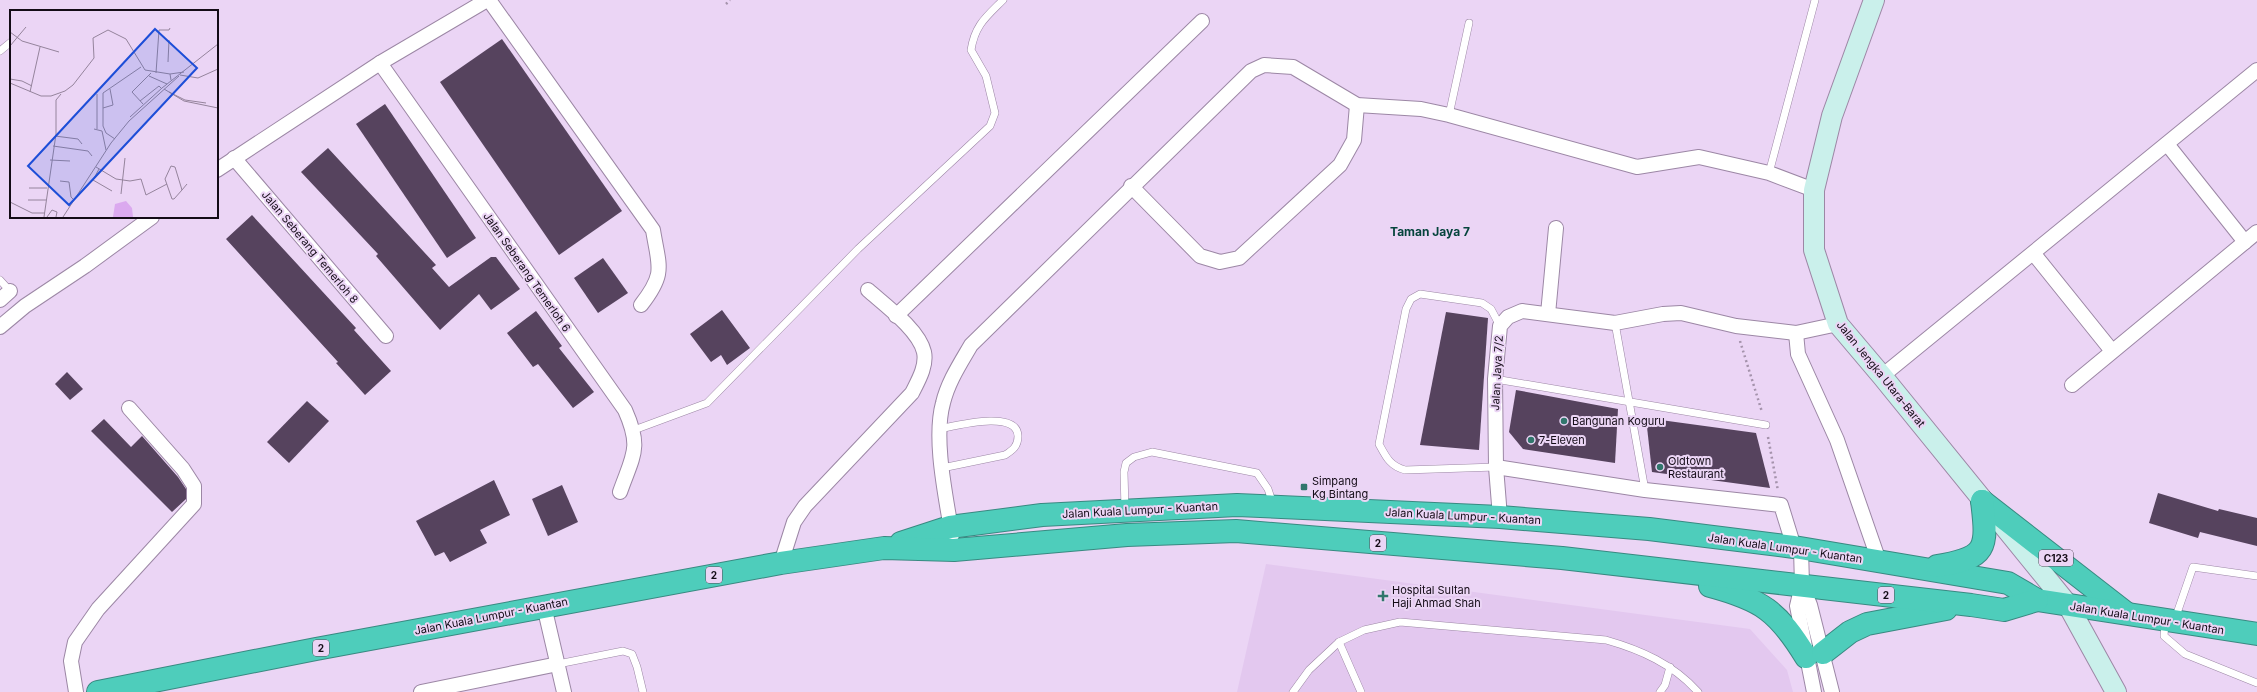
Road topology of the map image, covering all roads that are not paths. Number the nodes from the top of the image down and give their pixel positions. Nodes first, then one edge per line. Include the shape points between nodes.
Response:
1 (488, 0) edge
2 (1003, 0) edge
3 (1815, 0) edge
4 (1874, 0) edge
5 (1202, 21) dead end
6 (1469, 23) dead end
7 (10, 43) edge
8 (0, 51) edge
9 (380, 63) junction
10 (2257, 70) edge
11 (1356, 105) junction
12 (1449, 115) junction
13 (2167, 144) junction
14 (234, 158) junction
15 (218, 169) edge
16 (1769, 173) junction
17 (1131, 186) junction
18 (1814, 190) junction
19 (151, 218) edge
20 (1556, 228) dead end
21 (2257, 232) edge
22 (2245, 242) junction
23 (2034, 254) junction
24 (0, 280) edge
25 (868, 290) dead end
26 (5, 296) edge
27 (641, 305) dead end
28 (1548, 314) junction
29 (896, 316) junction
30 (1615, 323) junction
31 (1838, 324) junction
32 (0, 326) edge
33 (1500, 326) junction
34 (1796, 334) junction
35 (386, 336) dead end
36 (2112, 351) junction
37 (1882, 376) junction
38 (1495, 379) junction
39 (2072, 385) dead end
40 (1630, 403) junction
41 (129, 408) dead end
42 (1766, 425) dead end
43 (939, 428) junction
44 (634, 430) junction
45 (1496, 467) junction
46 (942, 468) junction
47 (1645, 490) junction
48 (620, 492) dead end
49 (1982, 501) junction
50 (1274, 507) junction
51 (1125, 510) junction
52 (1500, 517) junction
53 (950, 527) junction
54 (884, 548) junction
55 (1797, 548) junction
56 (954, 550) junction
57 (1879, 561) junction
58 (781, 563) junction
59 (1633, 566) junction
60 (1922, 569) junction
61 (2257, 576) edge
62 (1802, 585) junction
63 (2038, 600) junction
64 (1971, 605) junction
65 (544, 606) junction
66 (2068, 606) junction
67 (2129, 615) junction
68 (2169, 622) junction
69 (2257, 634) edge
70 (1340, 642) junction
71 (1814, 655) junction
72 (558, 664) junction
73 (1670, 667) junction
74 (2257, 683) edge
75 (1695, 691) edge
76 (76, 692) edge
77 (98, 692) edge
78 (421, 692) edge
79 (564, 692) edge
80 (643, 692) edge
81 (1293, 692) edge
82 (1361, 692) edge
83 (1660, 692) edge
84 (1814, 692) edge
85 (1832, 692) edge
86 (2116, 692) edge

1 - 9 street
1 - 27 street via 653,230 660,270 655,287
2 - 44 lane via 985,18 974,34 971,50 986,76 995,113 990,126 858,249 707,403
3 - 16 lane
4 - 18 street, Jalan Jengka Utara-Barat / C123 via 1832,116
5 - 29 street
6 - 12 lane
7 - 8 lane
9 - 14 street
9 - 44 street, Jalan Seberang Temerloh 6 via 625,410
10 - 13 street
11 - 12 street via 1421,109
11 - 17 street via 1293,67 1264,65 1251,71
11 - 17 street via 1354,140 1340,165 1239,258 1220,262 1200,256
12 - 16 street via 1637,167 1699,157
13 - 22 street
13 - 23 street
14 - 15 street
14 - 35 street, Jalan Seberang Temerloh 8
16 - 18 street
17 - 43 street via 971,346 951,378 942,404
18 - 31 street, Jalan Jengka Utara-Barat / C123 via 1814,250
19 - 32 street
20 - 28 street
21 - 22 street
22 - 36 street
23 - 36 street
23 - 37 street
24 - 26 lane
25 - 29 street
28 - 30 street, Jalan Jaya 7/2
28 - 33 street, Jalan Jaya 7/2 via 1522,311 1508,317
29 - 58 street via 914,333 924,352 922,372 912,393 805,506 794,522
30 - 34 street, Jalan Jaya 7/2 via 1681,313 1736,326
30 - 40 lane
31 - 34 street
31 - 37 street, Jalan Jengka Utara-Barat / C123
33 - 38 street, Jalan Jaya 7/2
33 - 45 lane via 1491,309 1482,303 1420,294 1411,299 1406,309 1379,444 1385,457 1394,467 1405,470
34 - 57 street via 1798,354 1837,440
36 - 39 street
37 - 49 street, Jalan Jengka Utara-Barat / C123
38 - 40 lane
38 - 45 street, Jalan Jaya 7/2
40 - 42 lane
40 - 47 lane
41 - 76 street via 183,469 194,486 194,504 98,609 75,642 71,661
43 - 46 street
43 - 46 lane via 994,420 1011,424 1018,433 1018,443 1005,455
44 - 48 street, Jalan Seberang Temerloh 6 via 635,449
45 - 47 street
45 - 52 street, Jalan Jaya 7/2
46 - 53 street
47 - 55 street via 1781,505
49 - 60 highway via 1986,534 1983,546 1964,562
49 - 66 street, Jalan Jengka Utara-Barat
49 - 67 highway, C123
50 - 51 highway, Jalan Kuala Lumpur - Kuantan / 2 via 1237,505
50 - 51 lane via 1268,489 1257,473 1152,452 1134,457 1126,463
50 - 52 highway, Jalan Kuala Lumpur - Kuantan / 2
51 - 53 highway, Jalan Kuala Lumpur - Kuantan / 2 via 1042,515
52 - 55 highway, Jalan Kuala Lumpur - Kuantan / 2 via 1648,529
53 - 54 highway, Jalan Kuala Lumpur - Kuantan / 2
53 - 56 street
54 - 56 highway, Jalan Kuala Lumpur - Kuantan / 2
54 - 58 highway, Jalan Kuala Lumpur - Kuantan / 2
55 - 57 highway, Jalan Kuala Lumpur - Kuantan / 2
55 - 62 street
56 - 59 highway, Jalan Kuala Lumpur - Kuantan / 2 via 1127,535 1236,531
57 - 60 highway, Jalan Kuala Lumpur - Kuantan / 2
58 - 65 highway, Jalan Kuala Lumpur - Kuantan / 2
59 - 62 highway, Jalan Kuala Lumpur - Kuantan / 2
59 - 71 highway via 1740,594 1759,602
60 - 63 highway, Jalan Kuala Lumpur - Kuantan / 2 via 2008,583
61 - 68 lane via 2193,567
62 - 64 highway, Jalan Kuala Lumpur - Kuantan / 2
62 - 71 street via 1810,604
63 - 64 highway, Jalan Kuala Lumpur - Kuantan / 2 via 2004,610
63 - 66 highway, Jalan Kuala Lumpur - Kuantan / 2
64 - 71 highway via 1867,624
65 - 72 street
65 - 77 highway, Jalan Kuala Lumpur - Kuantan / 2
66 - 67 highway, Jalan Kuala Lumpur - Kuantan / 2
66 - 86 street, Jalan Jengka Utara-Barat
67 - 68 highway, Jalan Kuala Lumpur - Kuantan / 2
68 - 69 highway, Jalan Kuala Lumpur - Kuantan / 2
68 - 74 lane via 2164,636 2185,654
70 - 73 lane via 1364,630 1400,622 1606,640 1636,648
70 - 81 lane via 1309,670
70 - 82 lane
71 - 84 street
71 - 85 street
72 - 78 street
72 - 79 street
72 - 80 lane via 623,650 632,654
73 - 75 lane
73 - 83 lane

